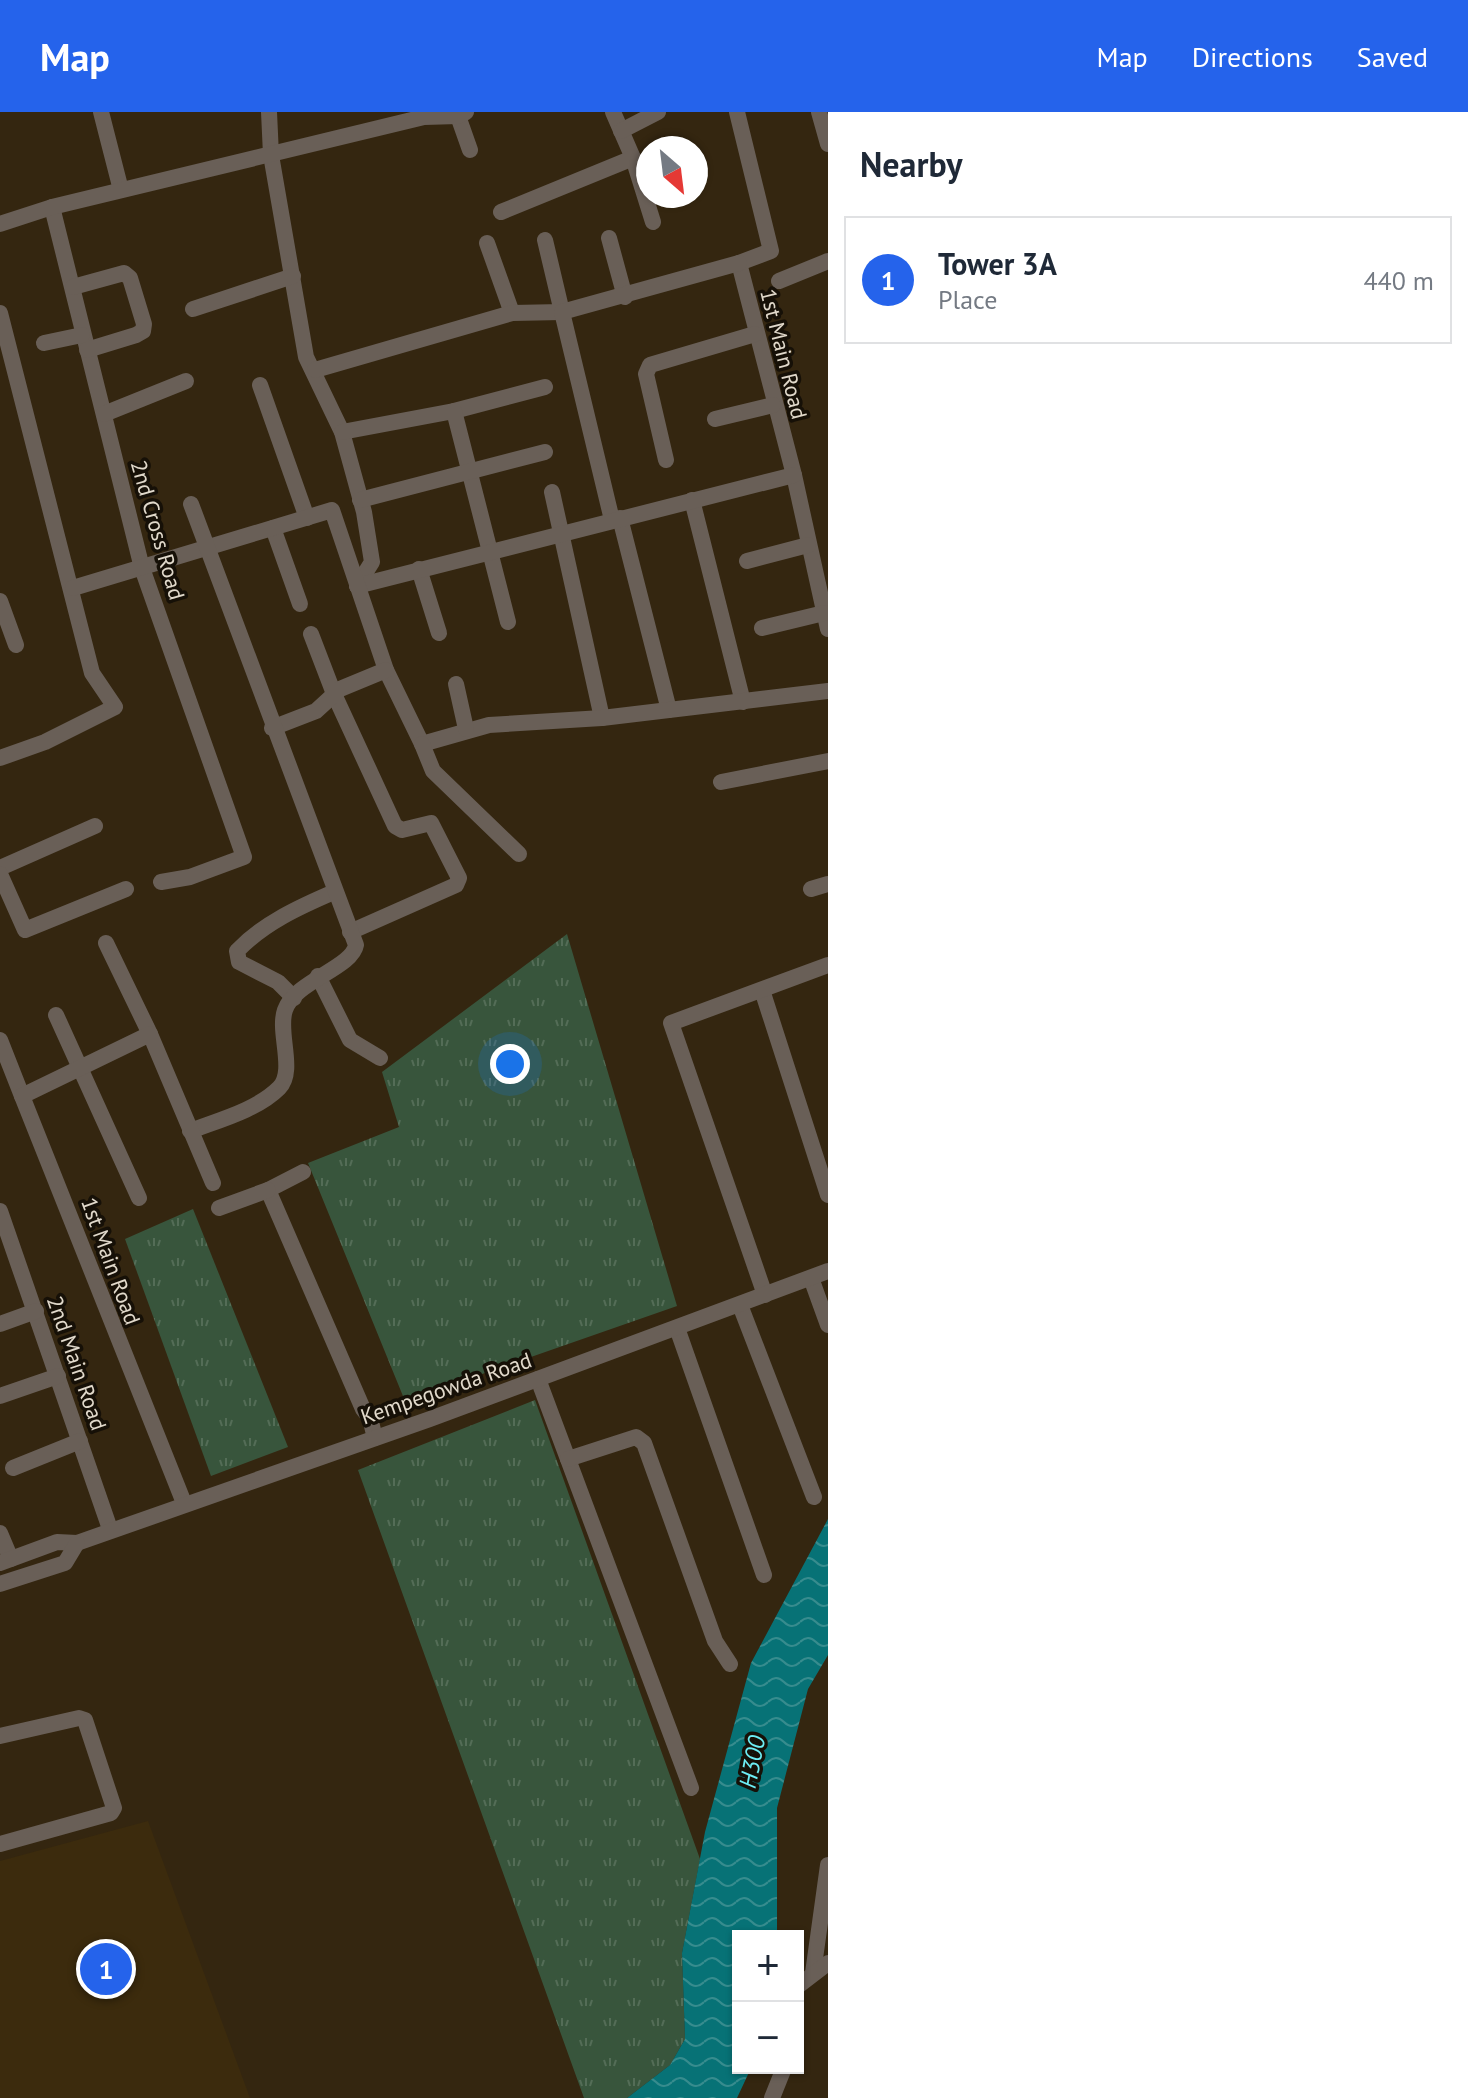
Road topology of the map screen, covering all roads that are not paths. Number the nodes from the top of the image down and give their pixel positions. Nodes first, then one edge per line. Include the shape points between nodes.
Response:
1 (101, 112) edge
2 (269, 112) edge
3 (613, 112) edge
4 (658, 112) edge
5 (737, 112) edge
6 (819, 112) edge
7 (456, 113) edge
8 (621, 131) junction
9 (828, 144) edge
10 (470, 150) dead end
11 (271, 155) junction
12 (633, 158) junction
13 (121, 190) junction
14 (52, 207) junction
15 (501, 212) dead end
16 (653, 222) dead end
17 (0, 224) edge
18 (609, 238) dead end
19 (545, 240) dead end
20 (487, 243) dead end
21 (828, 261) edge
22 (739, 263) junction
23 (293, 276) junction
24 (779, 281) dead end
25 (73, 287) junction
26 (625, 297) junction
27 (193, 309) dead end
28 (562, 312) junction
29 (0, 313) edge
30 (512, 313) junction
31 (755, 334) junction
32 (85, 342) junction
33 (44, 343) dead end
34 (315, 370) junction
35 (186, 381) dead end
36 (260, 385) dead end
37 (545, 387) dead end
38 (19, 395) junction
39 (0, 400) edge
40 (773, 405) junction
41 (454, 411) junction
42 (104, 414) junction
43 (715, 419) dead end
44 (342, 432) junction
45 (545, 452) dead end
46 (666, 460) dead end
47 (471, 470) junction
48 (794, 475) junction
49 (552, 492) dead end
50 (360, 500) junction
51 (692, 500) junction
52 (191, 504) dead end
53 (307, 518) junction
54 (616, 519) junction
55 (273, 528) junction
56 (561, 533) junction
57 (808, 545) junction
58 (206, 549) junction
59 (491, 552) junction
60 (747, 561) dead end
61 (142, 568) junction
62 (419, 569) junction
63 (357, 586) junction
64 (73, 588) junction
65 (0, 601) edge
66 (300, 604) dead end
67 (826, 621) edge
68 (508, 622) dead end
69 (762, 628) dead end
70 (439, 633) dead end
71 (311, 634) dead end
72 (16, 645) dead end
73 (386, 670) junction
74 (456, 684) dead end
75 (828, 691) edge
76 (334, 694) junction
77 (743, 702) junction
78 (669, 710) junction
79 (602, 718) junction
80 (272, 728) junction
81 (466, 729) junction
82 (422, 744) junction
83 (0, 758) edge
84 (828, 761) edge
85 (721, 782) dead end
86 (95, 826) dead end
87 (519, 854) dead end
88 (0, 868) edge
89 (0, 874) edge
90 (161, 882) dead end
91 (828, 884) edge
92 (126, 889) dead end
93 (811, 889) dead end
94 (334, 892) junction
95 (350, 932) junction
96 (106, 943) dead end
97 (828, 965) edge
98 (318, 976) junction
99 (762, 990) junction
100 (294, 998) junction
101 (56, 1015) dead end
102 (150, 1034) junction
103 (0, 1040) edge
104 (380, 1058) dead end
105 (81, 1067) junction
106 (22, 1096) junction
107 (190, 1131) junction
108 (303, 1172) dead end
109 (213, 1183) dead end
110 (268, 1190) junction
111 (828, 1195) edge
112 (139, 1198) dead end
113 (219, 1208) dead end
114 (0, 1211) edge
115 (6, 1242) edge
116 (828, 1271) edge
117 (811, 1278) junction
118 (765, 1295) junction
119 (740, 1305) junction
120 (36, 1311) junction
121 (0, 1324) edge
122 (828, 1325) edge
123 (677, 1328) junction
124 (58, 1376) junction
125 (538, 1379) junction
126 (0, 1396) edge
127 (372, 1438) junction
128 (80, 1441) junction
129 (568, 1459) junction
130 (13, 1468) dead end
131 (814, 1497) dead end
132 (184, 1503) junction
133 (110, 1529) junction
134 (0, 1533) edge
135 (77, 1543) junction
136 (6, 1561) edge
137 (764, 1575) dead end
138 (0, 1584) edge
139 (730, 1664) dead end
140 (0, 1736) edge
141 (691, 1788) dead end
142 (0, 1844) edge
143 (828, 1865) edge
144 (828, 1963) edge
145 (813, 1973) junction
146 (804, 1981) edge
147 (782, 2074) edge
148 (772, 2098) edge

1 - 13 street
2 - 11 street
3 - 8 street
4 - 8 street
5 - 22 street via 771,251
6 - 9 street
7 - 10 street
7 - 11 street
8 - 12 street
11 - 13 street
11 - 23 street
12 - 15 street
12 - 16 street
13 - 14 street
14 - 17 street
14 - 25 street, 2nd Cross Road
18 - 26 street
19 - 28 street
20 - 30 street
21 - 24 street
22 - 26 street
22 - 31 street, 1st Main Road
23 - 27 street
23 - 34 street via 306,357
25 - 32 street, 2nd Cross Road
25 - 32 street via 124,273 144,324 136,335
26 - 28 street
28 - 30 street
28 - 54 street
29 - 38 street
30 - 34 street
31 - 40 street, 1st Main Road
31 - 46 street via 650,365 646,374
32 - 33 street
32 - 42 street, 2nd Cross Road
34 - 44 street
35 - 42 street
36 - 53 street
37 - 41 street
38 - 39 street
38 - 64 street
40 - 43 street
40 - 48 street, 1st Main Road
41 - 44 street
41 - 47 street
42 - 61 street, 2nd Cross Road
44 - 50 street
45 - 47 street
47 - 50 street
47 - 59 street
48 - 51 street
48 - 57 street, 1st Main Road
49 - 56 street
50 - 63 street via 372,562
51 - 54 street
51 - 77 street
52 - 58 street
53 - 55 street
53 - 63 street via 332,510
54 - 56 street
54 - 78 street
55 - 58 street
55 - 66 street
56 - 59 street
56 - 79 street
57 - 60 street
57 - 67 street, 1st Main Road
58 - 61 street
58 - 80 street
59 - 62 street
59 - 68 street
61 - 64 street
61 - 90 street, 2nd Cross Road via 244,857
62 - 63 street
62 - 70 street
63 - 73 street
64 - 83 street via 92,673 115,707
65 - 72 street
67 - 69 street
71 - 76 street
73 - 76 street
73 - 82 street
74 - 81 street
75 - 77 street
76 - 80 street via 316,711
76 - 95 street via 395,826 402,830 431,823 459,882
77 - 78 street
78 - 79 street
79 - 81 street
80 - 94 street
81 - 82 street
82 - 87 street via 433,771
84 - 85 street
86 - 88 street
89 - 92 street via 25,930
91 - 93 street
94 - 95 street
94 - 100 street via 277,920 237,951 239,962 278,982
95 - 98 street via 355,951
96 - 102 street
97 - 99 street
98 - 100 street
98 - 104 street via 350,1040
99 - 111 street
99 - 118 street via 671,1023
100 - 107 street via 285,1009 282,1086 260,1102
101 - 105 street
102 - 105 street
102 - 107 street
103 - 106 street, 1st Main Road
105 - 106 street
105 - 112 street
106 - 132 street, 1st Main Road
107 - 109 street
108 - 110 street
110 - 113 street
110 - 127 street
114 - 115 street, 2nd Main Road
115 - 120 street, 2nd Main Road
116 - 117 street, Kempegowda Road
117 - 118 street, Kempegowda Road
117 - 122 street
118 - 119 street, Kempegowda Road
119 - 123 street, Kempegowda Road
119 - 131 street
120 - 121 street
120 - 124 street, 2nd Main Road
123 - 125 street, Kempegowda Road
123 - 137 street
124 - 126 street
124 - 128 street, 2nd Main Road
125 - 127 street, Kempegowda Road
125 - 129 street
127 - 132 street, Kempegowda Road
128 - 130 street
128 - 133 street, 2nd Main Road
129 - 139 street via 636,1437 644,1443 715,1641
129 - 141 street
132 - 133 street, Kempegowda Road
133 - 135 street, Kempegowda Road
134 - 136 street
135 - 136 street, Kempegowda Road via 57,1542
135 - 138 street, Kempegowda Road via 65,1563
140 - 142 street via 85,1720 114,1808
143 - 145 street
144 - 145 street
145 - 146 street
147 - 148 street

